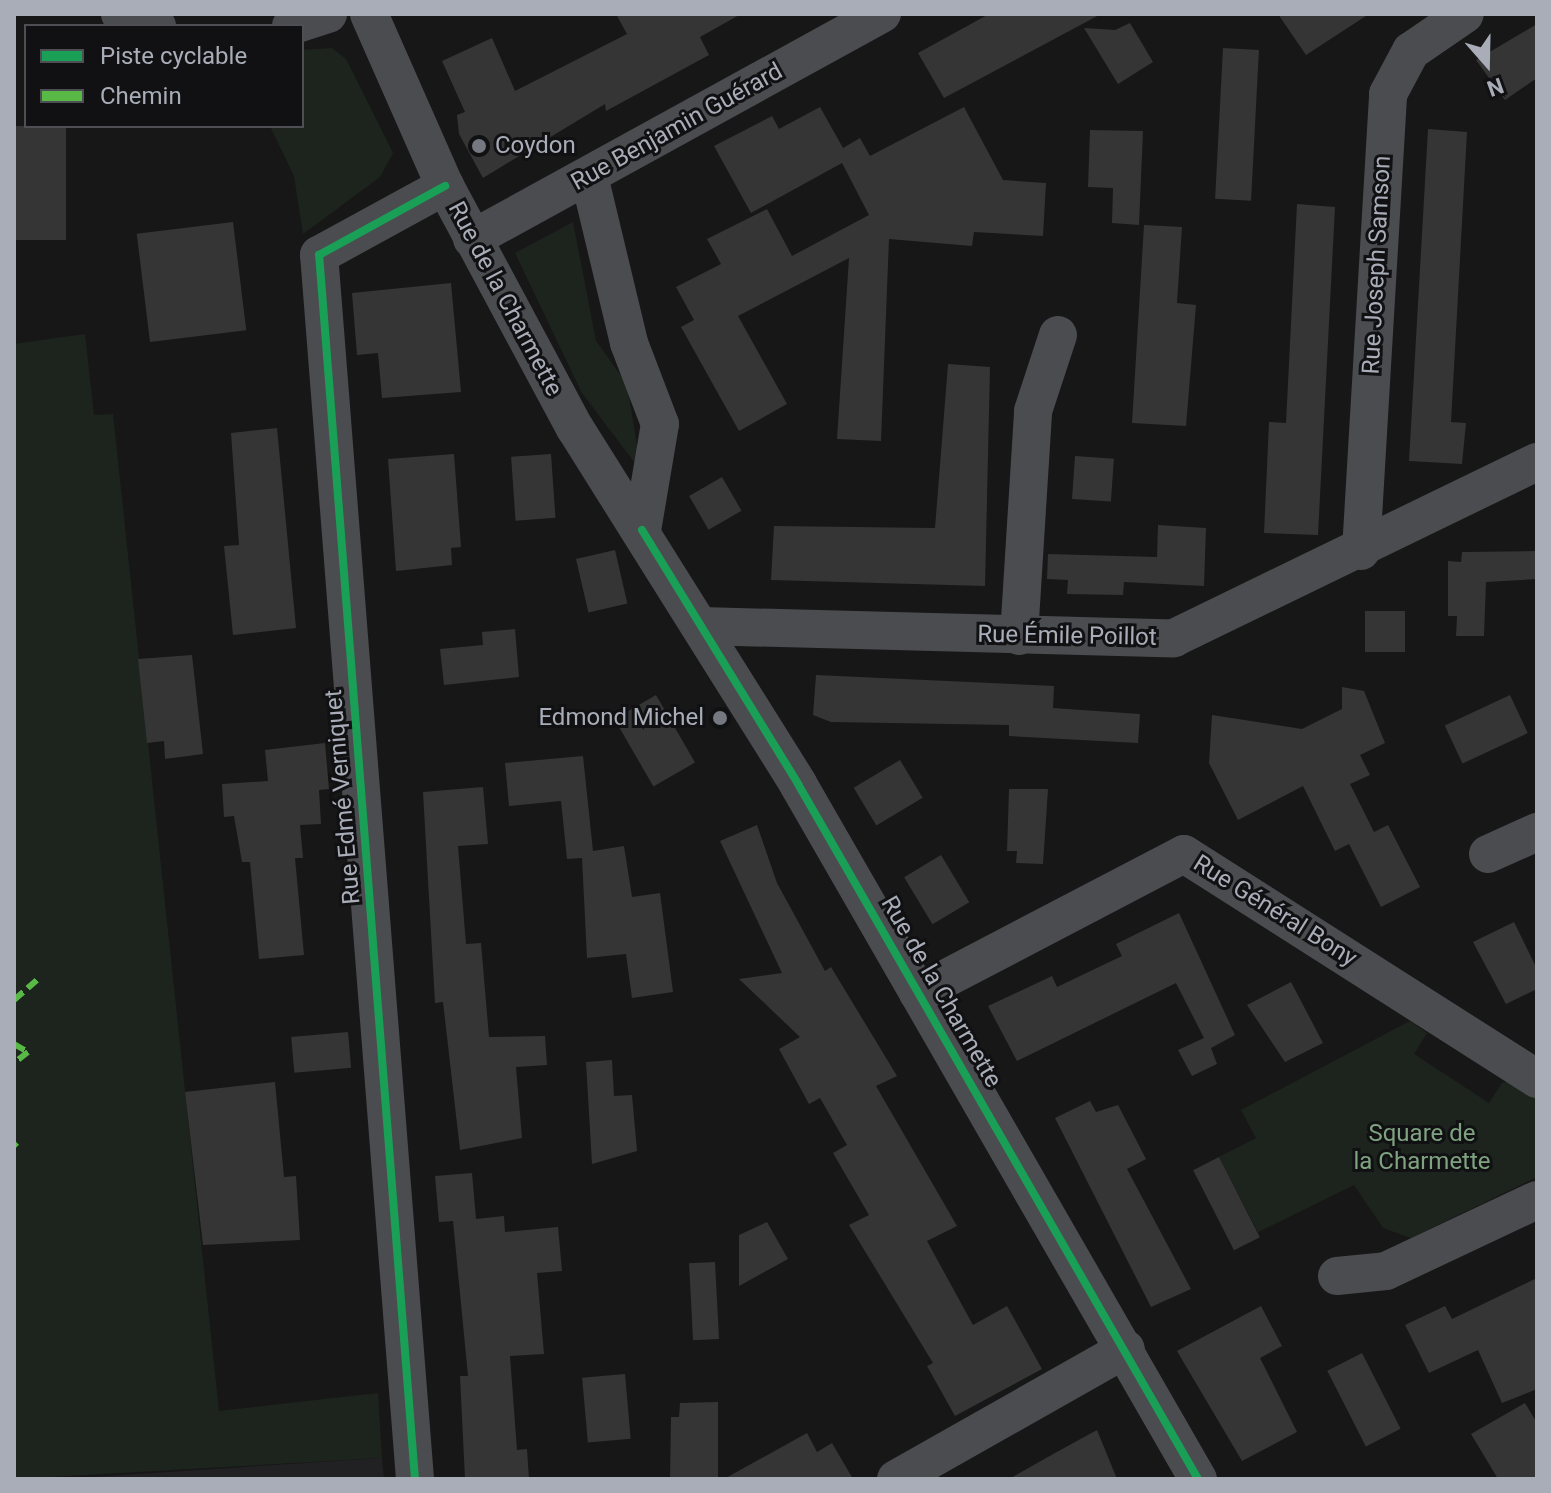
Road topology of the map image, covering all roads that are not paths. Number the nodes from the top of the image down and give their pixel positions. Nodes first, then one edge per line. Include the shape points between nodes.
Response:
1 (120, 14) edge
2 (328, 14) edge
3 (369, 14) edge
4 (882, 14) edge
5 (1465, 14) edge
6 (151, 24) edge
7 (297, 24) edge
8 (589, 176) junction
9 (445, 186) junction
10 (472, 239) junction
11 (1058, 335) dead end
12 (1537, 462) edge
13 (642, 530) junction
14 (1361, 551) junction
15 (701, 626) junction
16 (1019, 636) junction
17 (1537, 832) edge
18 (1488, 854) dead end
19 (918, 993) junction
20 (1537, 1079) edge
21 (1537, 1200) edge
22 (1337, 1276) dead end
23 (1126, 1349) junction
24 (415, 1479) edge
25 (896, 1479) edge
26 (1198, 1479) edge

1 - 6 street
2 - 7 street
3 - 9 street, Rue de la Charmette
4 - 8 street, Rue Benjamin Guérard
5 - 14 street, Rue Joseph Samson via 1411,51 1388,94
8 - 10 street, Rue Benjamin Guérard
8 - 13 street via 629,343 660,424
9 - 10 street, Rue de la Charmette
9 - 24 street, Rue Edmé Verniquet via 319,255
10 - 13 street, Rue de la Charmette via 575,428
11 - 16 street via 1033,411
12 - 14 street, Rue Émile Poillot
13 - 15 street, Rue de la Charmette
14 - 16 street, Rue Émile Poillot via 1174,638
15 - 16 street, Rue Émile Poillot
15 - 19 street, Rue de la Charmette
17 - 18 street
19 - 20 street, Rue Général Bony via 1184,854
19 - 23 street, Rue de la Charmette
21 - 22 street via 1386,1271
23 - 25 street
23 - 26 street, Rue de la Charmette

